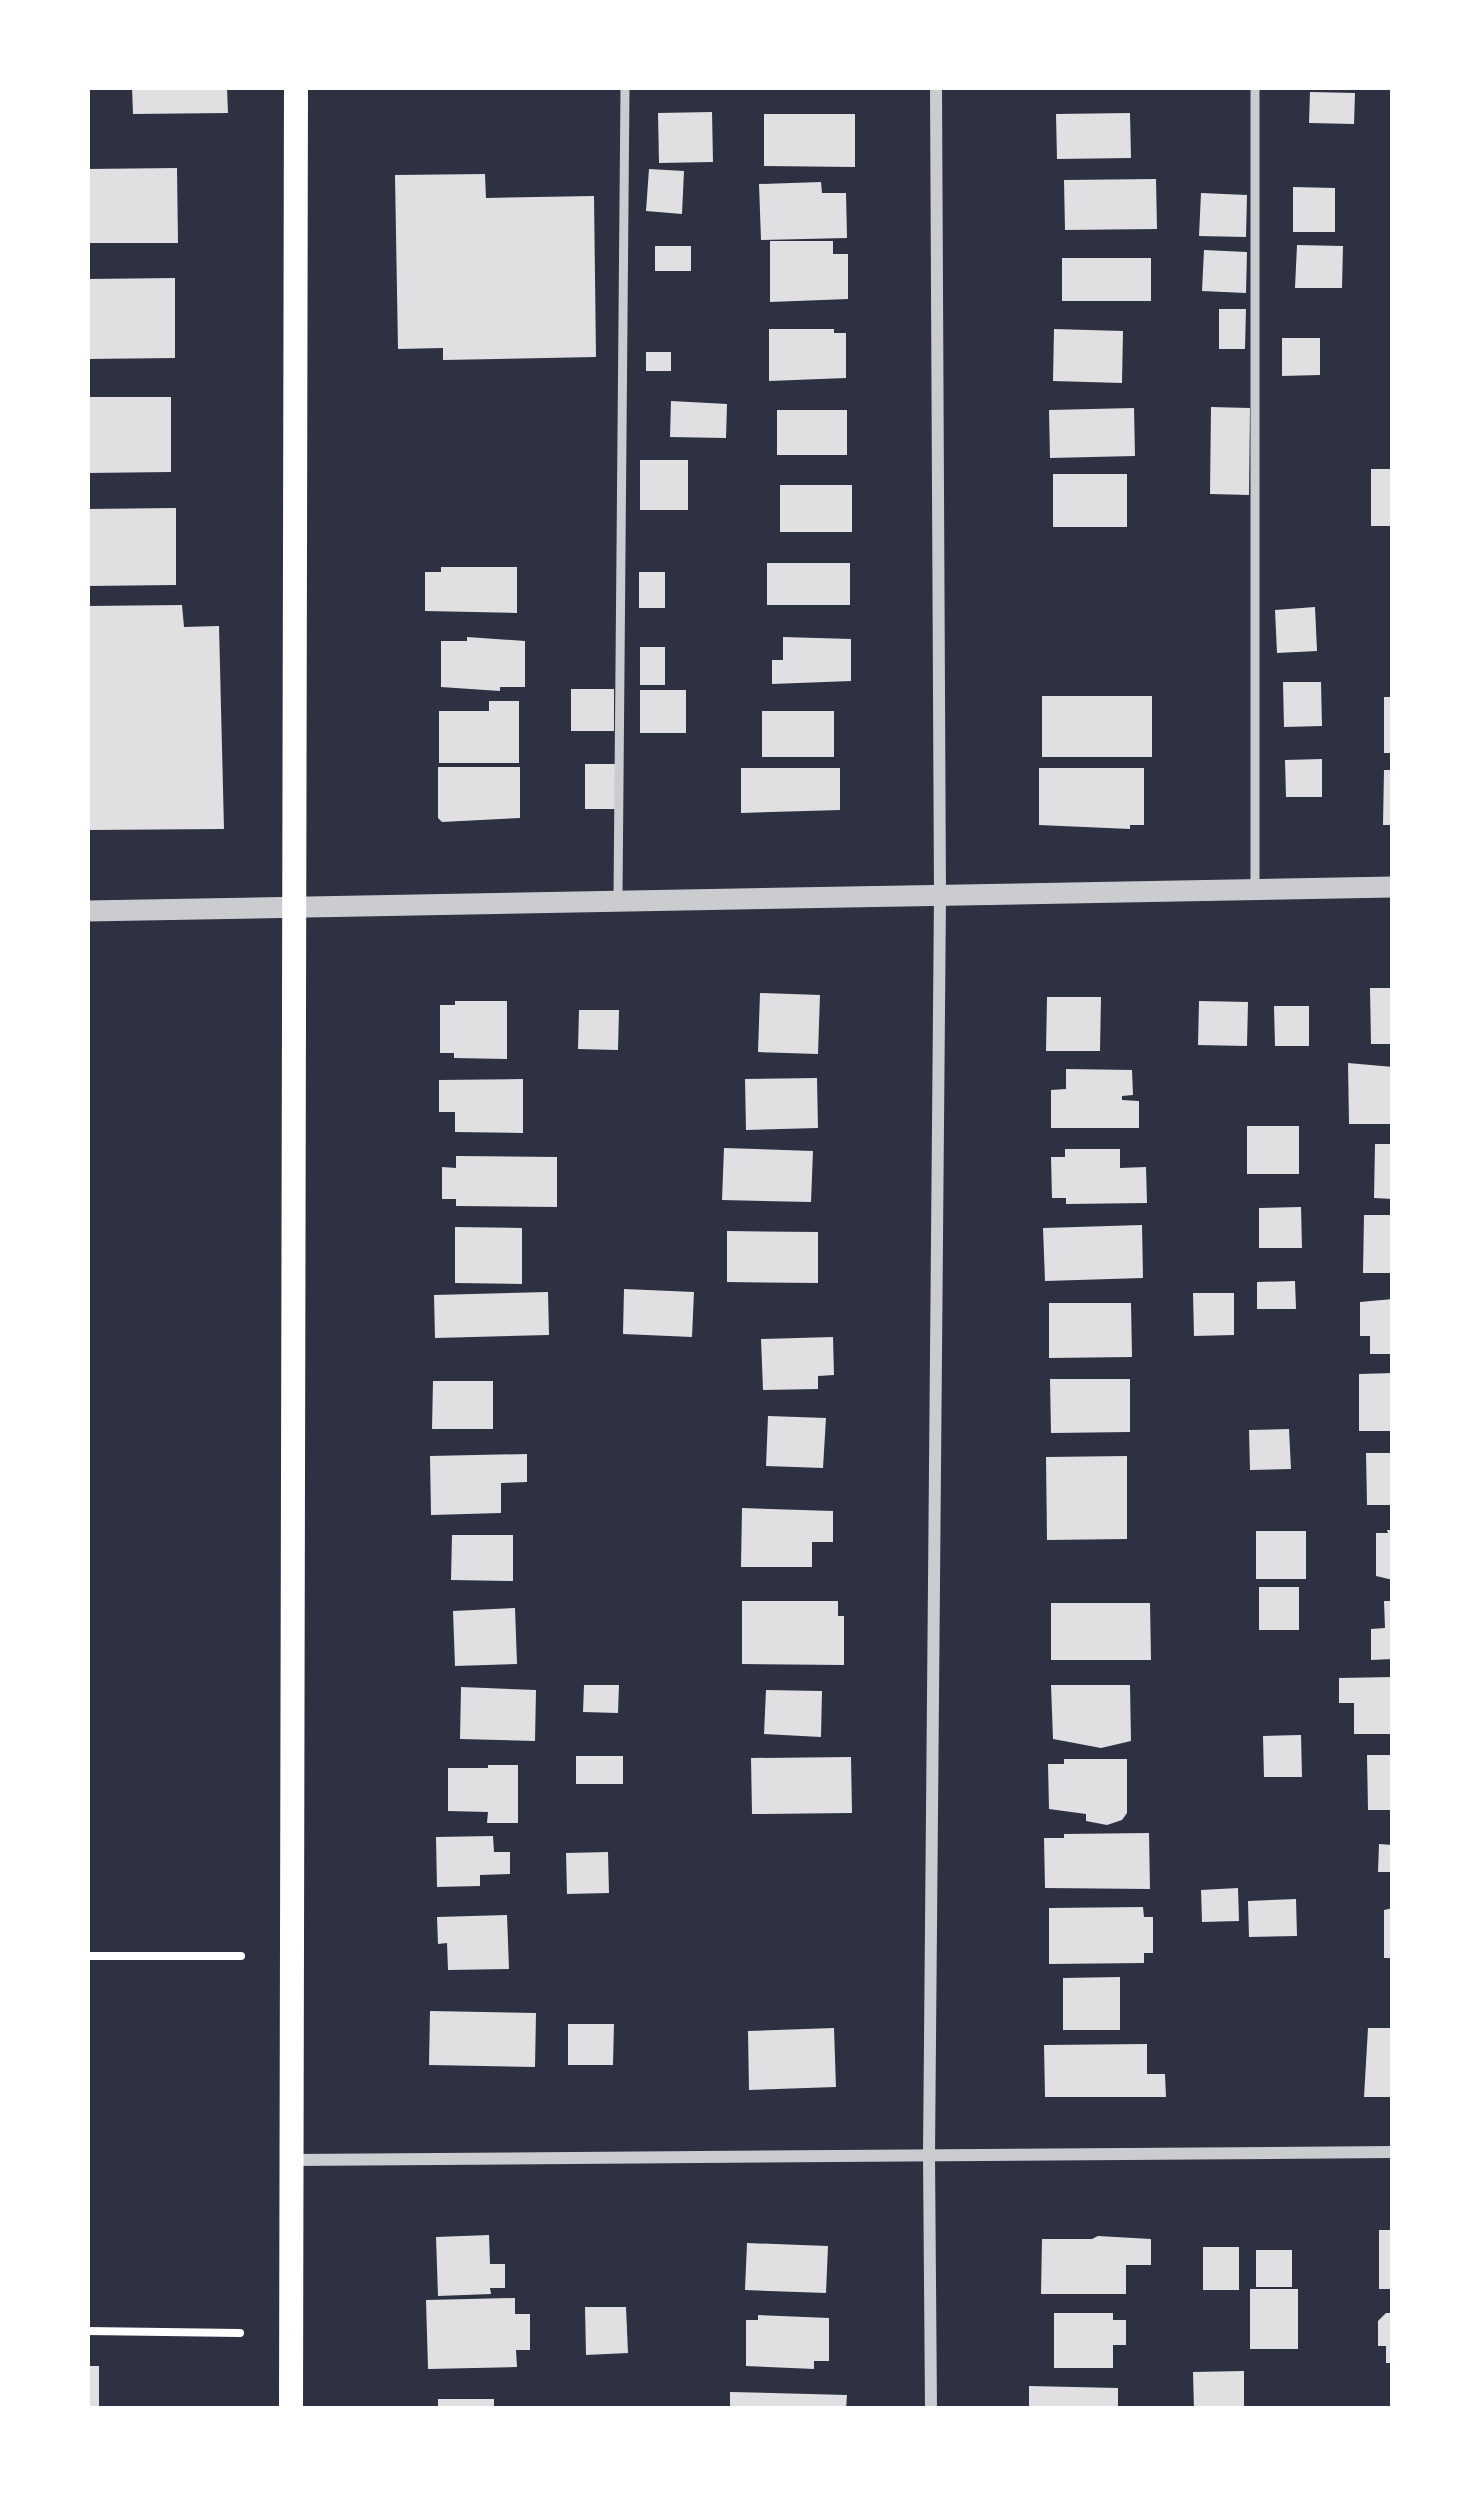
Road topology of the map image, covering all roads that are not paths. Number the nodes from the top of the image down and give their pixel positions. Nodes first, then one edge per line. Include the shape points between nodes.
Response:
1 (296, 87) edge
2 (625, 87) edge
3 (936, 87) edge
4 (1256, 87) edge
5 (1393, 886) edge
6 (1256, 887) junction
7 (940, 896) junction
8 (618, 900) junction
9 (297, 908) junction
10 (87, 911) edge
11 (1393, 2152) edge
12 (929, 2156) junction
13 (292, 2160) junction
14 (291, 2409) edge
15 (931, 2409) edge

1 - 9 main road
2 - 8 lane
3 - 7 street
4 - 6 lane
5 - 6 street
6 - 7 street
7 - 8 street
7 - 12 street
8 - 9 street
9 - 10 street
9 - 13 main road
11 - 12 street
12 - 13 street
12 - 15 street
13 - 14 main road

